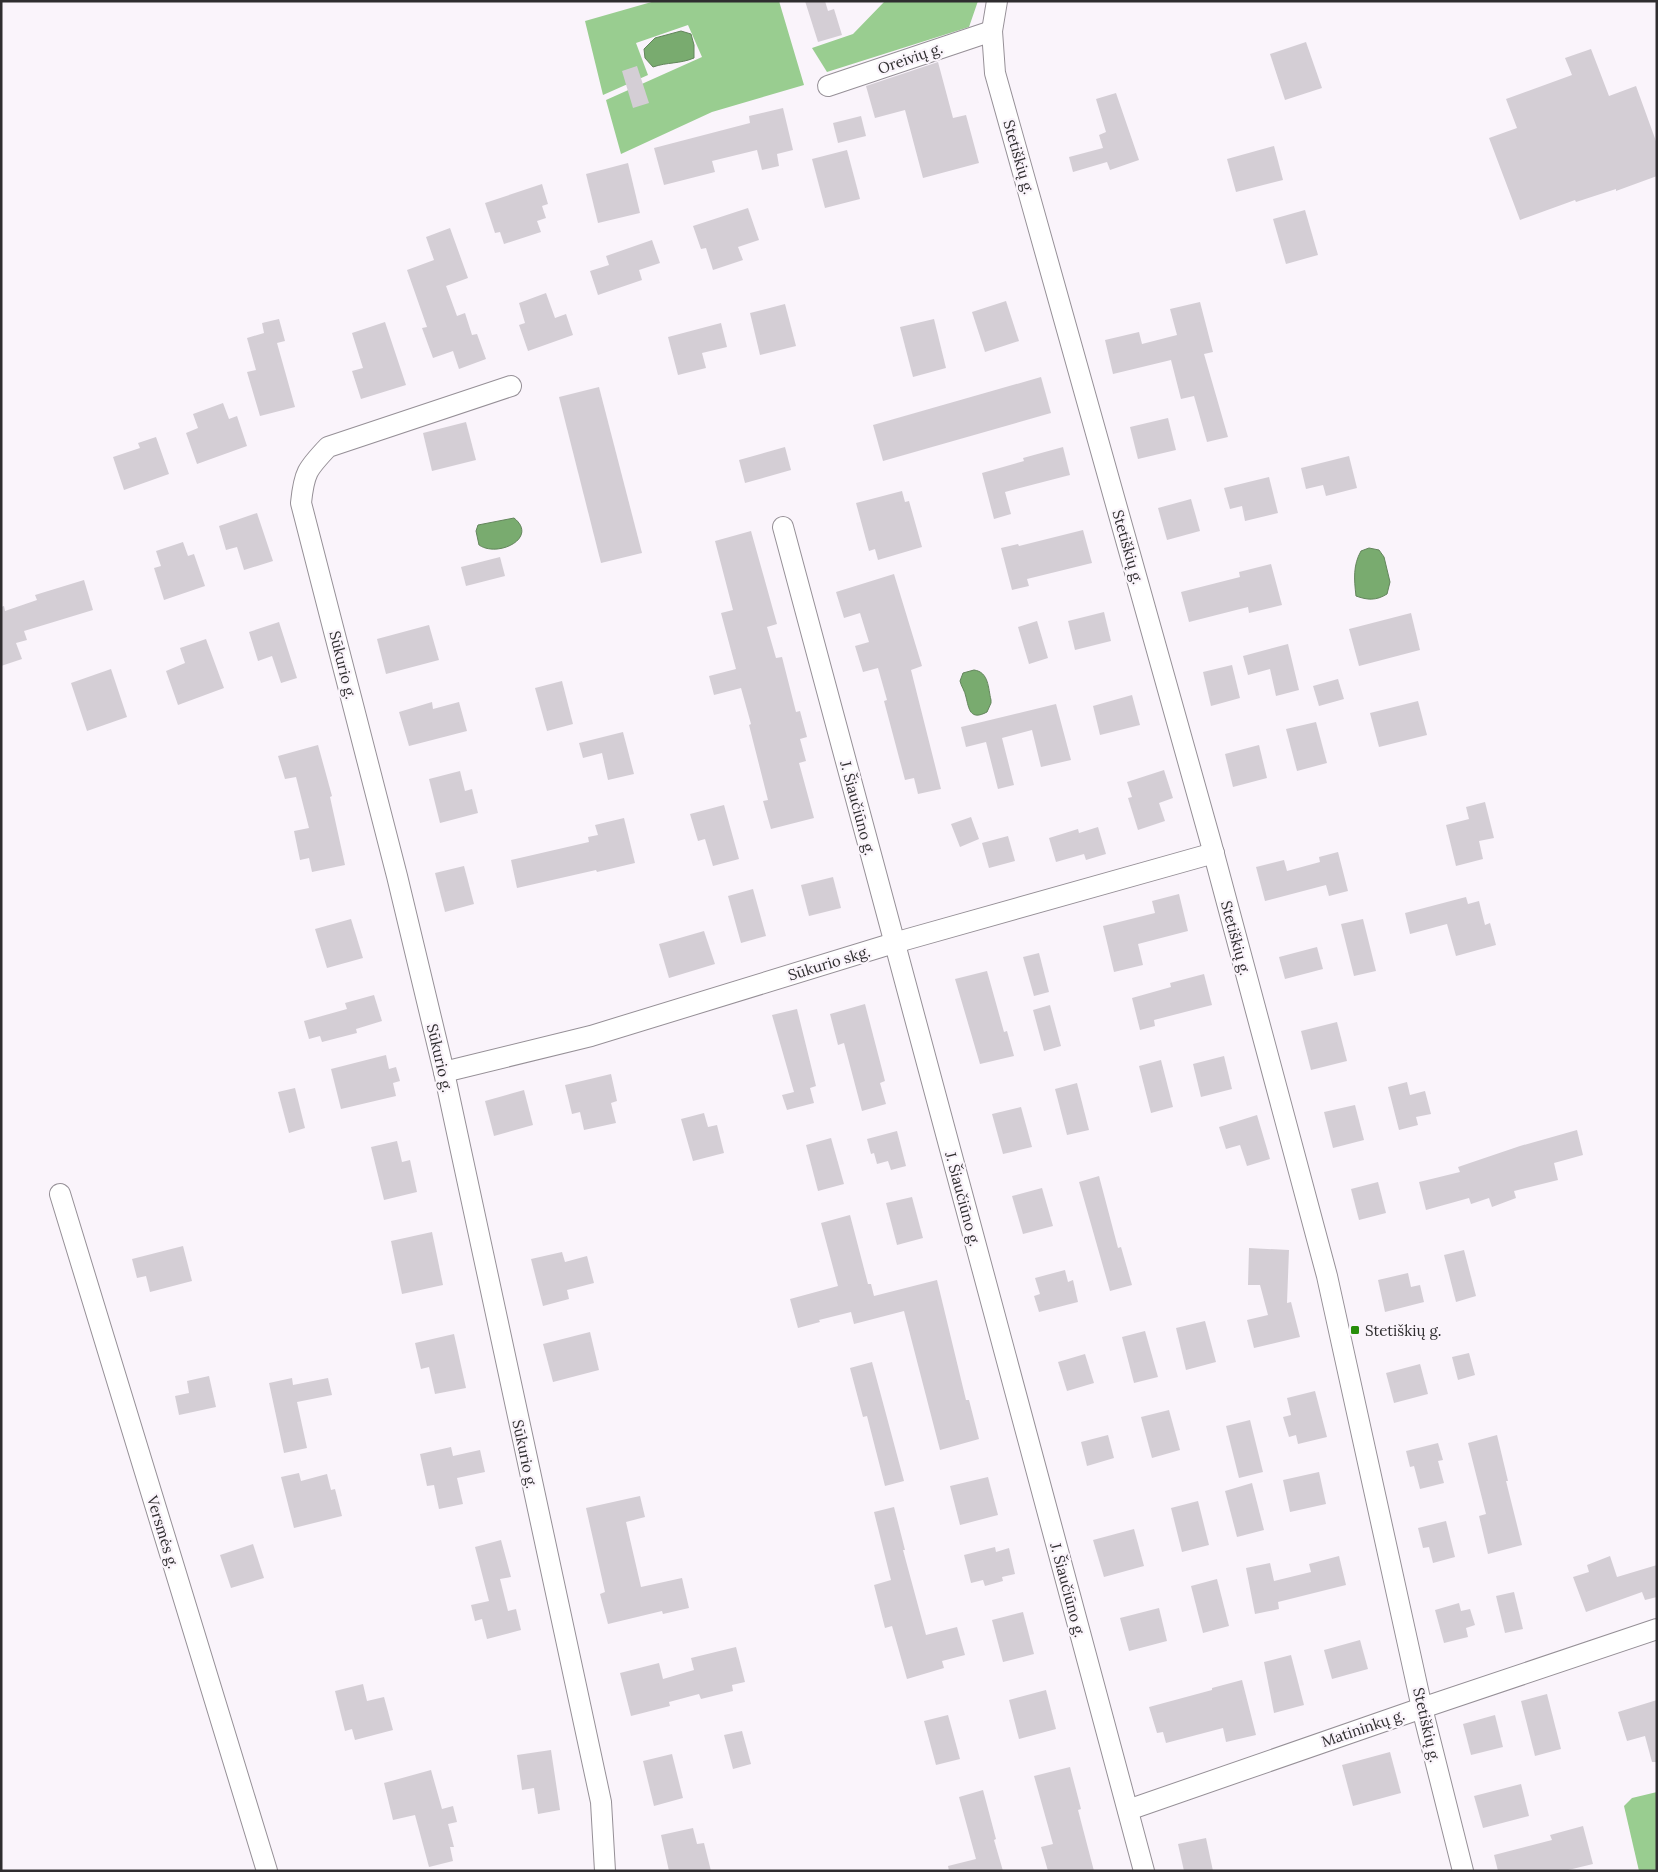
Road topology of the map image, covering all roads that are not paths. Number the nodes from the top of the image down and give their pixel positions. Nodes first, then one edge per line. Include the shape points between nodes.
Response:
1 (997, 1) edge
2 (992, 31) junction
3 (828, 86) dead end
4 (511, 386) dead end
5 (783, 527) dead end
6 (1214, 853) junction
7 (894, 943) junction
8 (444, 1072) junction
9 (60, 1194) dead end
10 (1657, 1629) edge
11 (1422, 1708) junction
12 (1128, 1810) junction
13 (266, 1871) edge
14 (605, 1871) edge
15 (1144, 1871) edge
16 (1463, 1871) edge

1 - 2 street, Stetiškių g.
2 - 3 street, Oreivių g.
2 - 6 street, Stetiškių g. via 995,73
4 - 8 street, Sūkurio g. via 328,448 309,467 301,503
5 - 7 street, J. Šiaučiūno g.
6 - 7 street, Sūkurio skg.
6 - 11 street, Stetiškių g. via 1328,1276
7 - 8 street, Sūkurio skg. via 591,1036
7 - 12 street, J. Šiaučiūno g.
8 - 14 street, Sūkurio g. via 601,1802
9 - 13 street, Versmės g.
10 - 11 street, Matininkų g.
11 - 12 street, Matininkų g.
11 - 16 street, Stetiškių g.
12 - 15 street, J. Šiaučiūno g.

